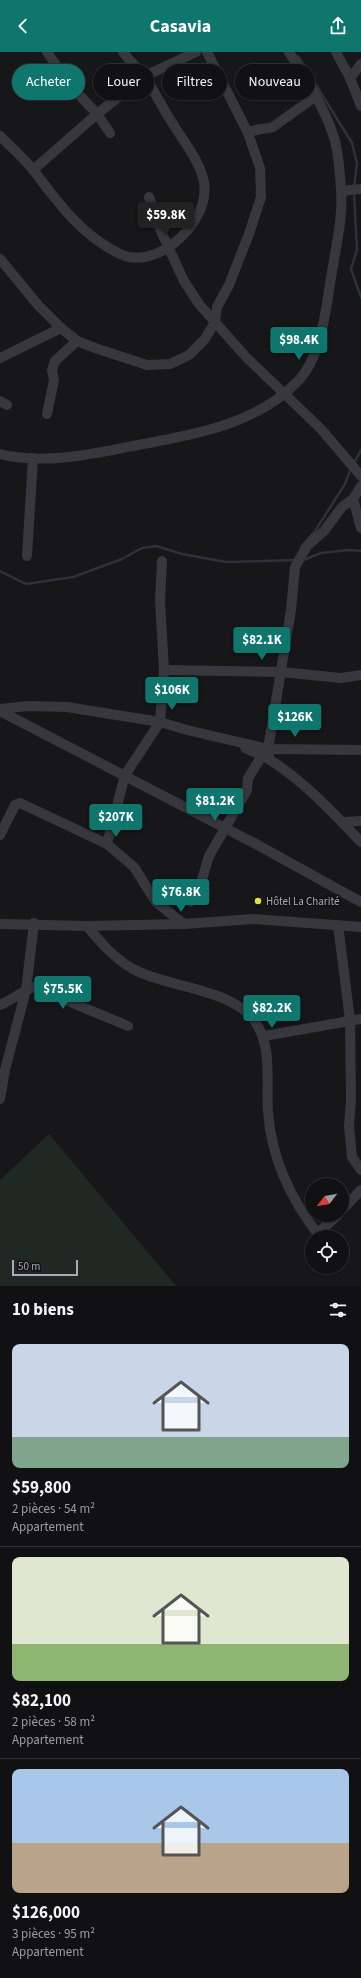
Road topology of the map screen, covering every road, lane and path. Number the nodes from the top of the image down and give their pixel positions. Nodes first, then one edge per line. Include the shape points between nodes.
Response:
1 (47, 52) edge
2 (123, 52) edge
3 (196, 52) edge
4 (208, 52) edge
5 (289, 52) edge
6 (336, 52) edge
7 (134, 64) edge
8 (361, 64) edge
9 (154, 72) edge
10 (350, 78) junction
11 (154, 91) edge
12 (316, 96) junction
13 (115, 100) edge
14 (361, 106) edge
15 (97, 114) junction
16 (110, 133) dead end
17 (248, 133) junction
18 (0, 136) edge
19 (33, 170) junction
20 (361, 189) edge
21 (342, 191) junction
22 (149, 197) dead end
23 (169, 247) junction
24 (0, 258) edge
25 (215, 322) junction
26 (61, 328) junction
27 (76, 341) junction
28 (0, 358) edge
29 (285, 394) junction
30 (47, 414) dead end
31 (0, 454) edge
32 (33, 458) junction
33 (361, 476) edge
34 (361, 486) edge
35 (353, 500) junction
36 (361, 528) edge
37 (26, 556) dead end
38 (162, 562) dead end
39 (164, 670) junction
40 (281, 672) junction
41 (361, 675) edge
42 (0, 710) edge
43 (160, 722) junction
44 (361, 750) edge
45 (266, 755) junction
46 (125, 776) junction
47 (361, 821) edge
48 (342, 822) junction
49 (224, 828) junction
50 (0, 835) edge
51 (361, 842) edge
52 (107, 844) junction
53 (191, 902) dead end
54 (361, 902) edge
55 (34, 923) junction
56 (0, 924) edge
57 (184, 924) junction
58 (338, 925) junction
59 (87, 926) junction
60 (361, 927) edge
61 (26, 990) junction
62 (0, 1005) edge
63 (361, 1019) edge
64 (350, 1020) junction
65 (128, 1026) dead end
66 (264, 1036) junction
67 (356, 1098) edge
68 (0, 1099) edge
69 (361, 1170) edge
70 (361, 1190) edge
71 (349, 1203) edge
72 (331, 1222) edge
73 (315, 1230) edge
74 (324, 1230) edge

1 - 15 street via 70,85
2 - 7 street
3 - 9 street
4 - 17 street
5 - 12 street
6 - 10 street
8 - 10 street
10 - 14 street
11 - 23 street via 196,161 204,182 204,200 193,225 184,236
12 - 17 street via 273,127 257,128
12 - 21 street via 335,141
13 - 15 street
15 - 16 street
15 - 19 street
17 - 25 street via 260,168 261,197 250,234 217,308
18 - 19 street
19 - 23 street via 65,213 88,235 120,254 134,258 149,256
20 - 21 street
21 - 29 street via 339,232 321,334 311,362
22 - 23 street
23 - 25 street via 184,281
24 - 26 street via 38,305
25 - 27 street via 205,340 189,355 170,364 147,365
25 - 29 street via 246,357
26 - 27 street
26 - 28 street
27 - 30 street via 56,361 52,370 54,380
29 - 32 street via 260,410 222,426 189,435 102,452 49,459
29 - 33 street via 321,429
31 - 32 street
32 - 37 street
34 - 35 street
35 - 36 street
35 - 40 street via 342,507 324,531 307,546 295,568
38 - 39 street via 160,601
39 - 40 street
39 - 43 street
40 - 41 street via 324,678
40 - 45 street
42 - 43 street via 27,706 67,707
42 - 46 street
43 - 45 street via 227,739
43 - 46 street
44 - 45 street
45 - 48 street via 299,781
45 - 49 street via 248,778 247,790
46 - 49 street
46 - 52 street
47 - 48 street
48 - 51 street
49 - 53 street
49 - 54 street
50 - 52 street via 15,805 20,804
52 - 57 street via 134,867 156,902
55 - 56 street
55 - 59 street
55 - 61 street
57 - 58 street via 253,919
57 - 59 street
58 - 60 street
58 - 64 street
59 - 66 street via 108,951 134,969 171,984 223,998 239,1006 253,1019
61 - 62 street via 13,1000
61 - 65 street via 34,987 43,990
61 - 68 street
63 - 64 street
64 - 66 street
64 - 67 street
66 - 73 street via 267,1052 268,1112 275,1150 286,1185 303,1216
67 - 69 street via 349,1126 352,1157
70 - 71 street
72 - 74 street

